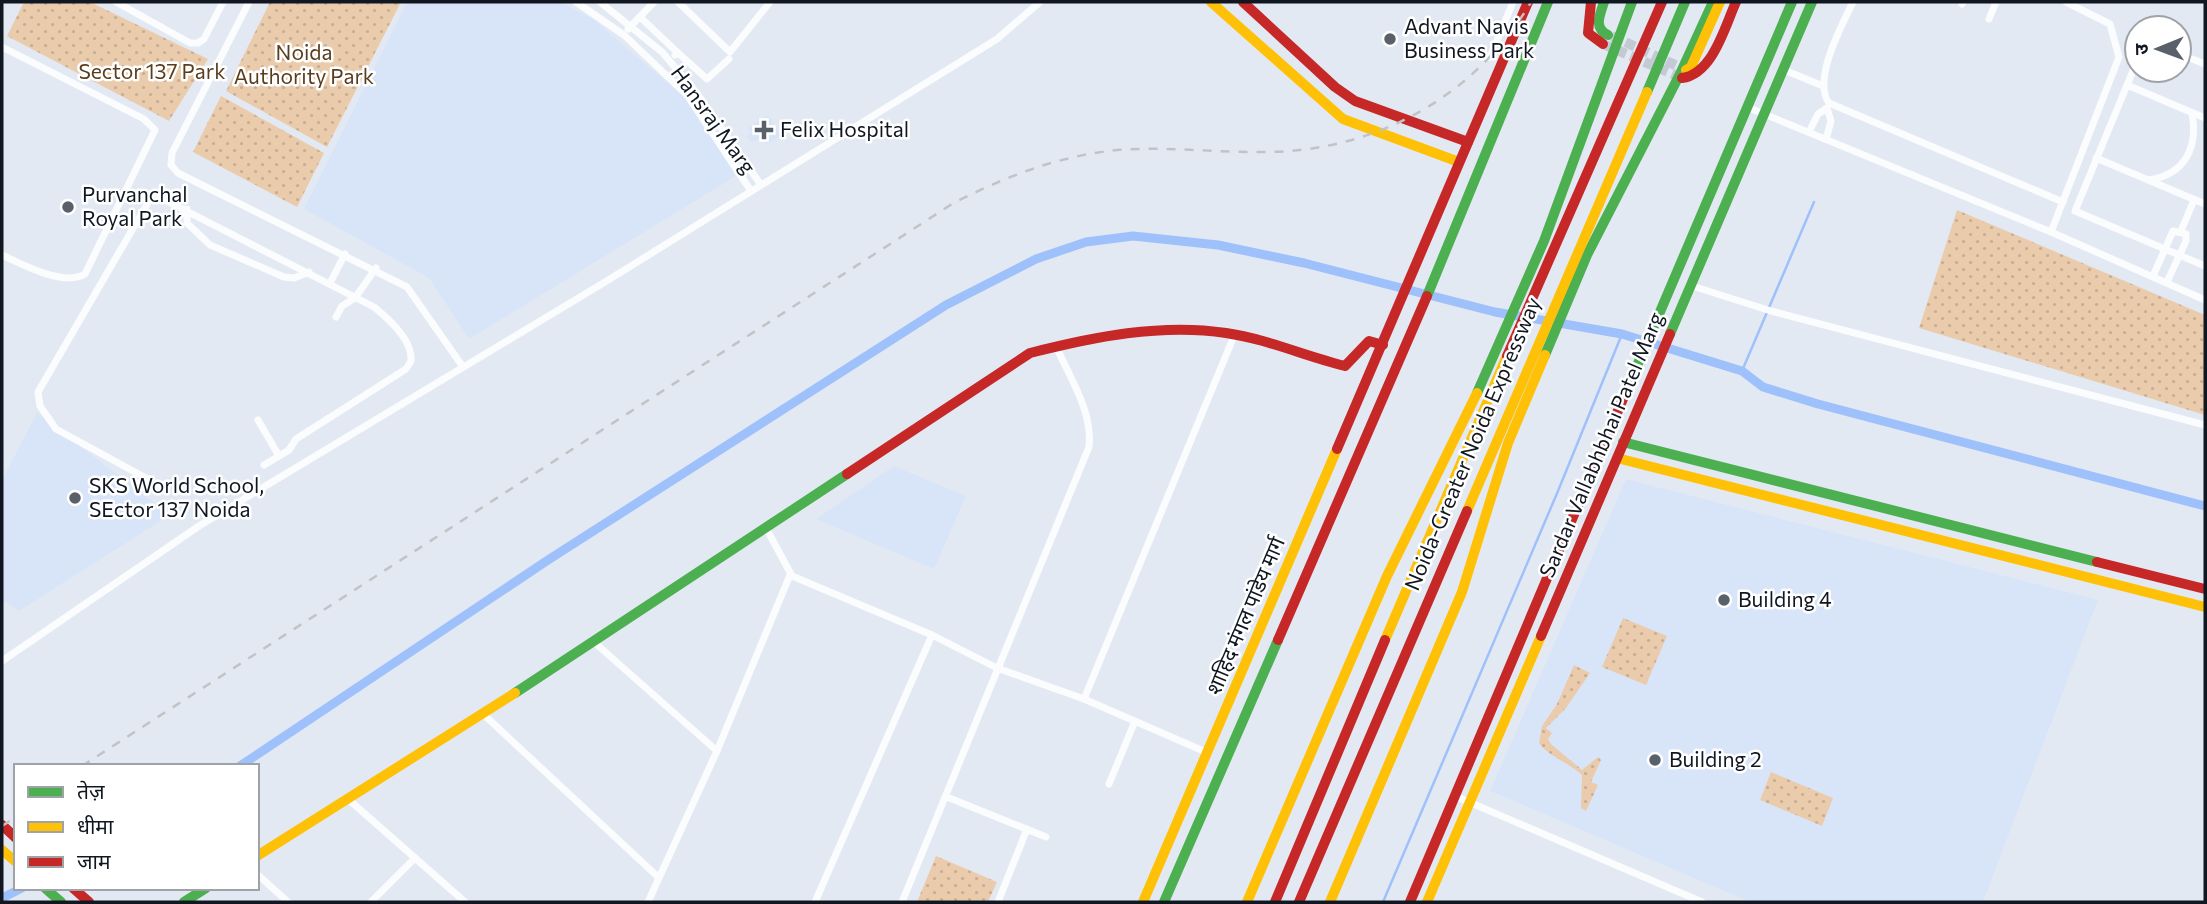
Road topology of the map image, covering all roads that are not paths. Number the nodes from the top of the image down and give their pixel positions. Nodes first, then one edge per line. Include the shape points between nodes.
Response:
1 (116, 2) edge
2 (223, 2) edge
3 (249, 2) edge
4 (576, 2) edge
5 (600, 2) edge
6 (654, 2) edge
7 (678, 2) edge
8 (770, 2) edge
9 (1040, 2) edge
10 (1211, 2) edge
11 (1243, 2) edge
12 (1513, 2) edge
13 (1528, 2) edge
14 (1548, 2) edge
15 (1591, 2) edge
16 (1604, 2) edge
17 (1632, 2) edge
18 (1662, 2) edge
19 (1685, 2) edge
20 (1713, 2) edge
21 (1720, 2) edge
22 (1736, 2) edge
23 (1792, 2) edge
24 (1811, 2) edge
25 (1853, 2) edge
26 (1996, 2) edge
27 (2066, 2) edge
28 (640, 17) junction
29 (1989, 19) dead end
30 (631, 26) junction
31 (624, 35) junction
32 (2, 47) edge
33 (677, 52) junction
34 (1490, 57) dead end
35 (729, 59) dead end
36 (670, 61) junction
37 (1782, 69) junction
38 (2127, 85) joint
39 (1823, 86) junction
40 (1828, 106) junction
41 (1747, 107) junction
42 (1763, 113) junction
43 (2192, 113) junction
44 (2205, 118) edge
45 (1810, 132) junction
46 (1825, 139) junction
47 (1468, 142) junction
48 (2096, 158) junction
49 (1458, 162) junction
50 (2149, 180) junction
51 (761, 185) junction
52 (751, 191) junction
53 (2194, 200) junction
54 (2063, 202) junction
55 (2205, 204) edge
56 (187, 209) junction
57 (2181, 231) junction
58 (2052, 232) junction
59 (2164, 249) junction
60 (345, 254) junction
61 (2, 255) edge
62 (2179, 255) junction
63 (2205, 267) edge
64 (376, 268) junction
65 (309, 272) junction
66 (2153, 276) junction
67 (2167, 282) junction
68 (330, 283) junction
69 (1688, 288) junction
70 (355, 298) junction
71 (2205, 300) edge
72 (335, 317) dead end
73 (1234, 336) junction
74 (1384, 341) junction
75 (1056, 346) junction
76 (464, 367) junction
77 (258, 420) dead end
78 (2205, 425) edge
79 (1623, 442) junction
80 (283, 453) junction
81 (1617, 458) junction
82 (1334, 459) junction
83 (264, 465) dead end
84 (294, 468) junction
85 (1352, 468) junction
86 (166, 489) dead end
87 (766, 528) junction
88 (790, 575) junction
89 (2205, 589) edge
90 (2205, 607) edge
91 (932, 635) junction
92 (594, 642) junction
93 (2, 661) edge
94 (997, 668) junction
95 (1084, 699) junction
96 (482, 713) junction
97 (1135, 722) junction
98 (717, 751) junction
99 (1208, 753) junction
100 (1110, 784) dead end
101 (1455, 796) junction
102 (947, 797) junction
103 (348, 799) junction
104 (1470, 802) junction
105 (1027, 829) junction
106 (1046, 838) dead end
107 (259, 855) edge
108 (415, 858) junction
109 (259, 876) edge
110 (657, 876) junction
111 (47, 890) edge
112 (203, 890) edge
113 (1682, 898) edge
114 (61, 902) edge
115 (184, 902) edge
116 (288, 902) edge
117 (371, 902) edge
118 (465, 902) edge
119 (648, 902) edge
120 (815, 902) edge
121 (902, 902) edge
122 (998, 902) edge
123 (1143, 902) edge
124 (1164, 902) edge
125 (1247, 902) edge
126 (1275, 902) edge
127 (1298, 902) edge
128 (1330, 902) edge
129 (1410, 902) edge
130 (1427, 902) edge
131 (1702, 902) edge

1 - 2 street via 190,43 198,43
3 - 60 street via 172,153 171,166
4 - 31 street, Hansraj Marg
5 - 30 street, Hansraj Marg
6 - 28 street
7 - 8 street via 730,52
9 - 51 street via 997,39
10 - 49 main road via 1343,119
11 - 47 main road via 1355,101
12 - 34 street
13 - 47 main road, शाहिद मंगल पांडेय मार्ग
14 - 85 main road
15 - 16 main road via 1588,33 1606,39 1598,23
17 - 125 main road via 1544,241 1440,476 1387,576
18 - 126 main road, Noida-Greater Noida Expressway
19 - 127 main road, Noida-Greater Noida Expressway
20 - 128 main road via 1587,255 1508,443 1462,592
21 - 22 main road via 1684,74 1689,79 1701,73
23 - 41 main road, Sardar Vallabhbhai Patel Marg
24 - 37 main road, Sardar Vallabhbhai Patel Marg
25 - 39 street
26 - 29 street
27 - 54 street via 2110,24 2119,53
28 - 30 street
28 - 33 street
30 - 31 street
30 - 36 street, Hansraj Marg
31 - 52 street, Hansraj Marg via 687,95
32 - 61 street via 144,119 155,130 85,274 76,278 44,274
33 - 35 street via 708,80
33 - 36 street
36 - 51 street, Hansraj Marg
37 - 39 street
37 - 42 main road, Sardar Vallabhbhai Patel Marg
38 - 43 street
38 - 48 street
39 - 40 street
40 - 45 street via 1818,114
40 - 46 street via 1831,121
40 - 54 street
41 - 42 street
41 - 101 main road, Sardar Vallabhbhai Patel Marg
42 - 45 street
42 - 69 main road, Sardar Vallabhbhai Patel Marg
43 - 44 street
43 - 50 street via 2195,130 2187,159 2181,168
45 - 46 street
46 - 58 street
47 - 49 main road, शाहिद मंगल पांडेय मार्ग
48 - 50 street
48 - 59 street via 2075,211
49 - 74 main road, शाहिद मंगल पांडेय मार्ग
50 - 53 street
51 - 52 street
52 - 76 street
53 - 55 street
53 - 57 street
54 - 58 street
56 - 65 street
56 - 65 street via 187,223 210,245 284,278
56 - 86 street via 152,194 38,392 40,406 56,429
57 - 59 street via 2173,231
57 - 62 street via 2186,240
58 - 66 street
59 - 62 street
59 - 66 street
60 - 64 street
60 - 68 street
62 - 63 street
62 - 67 street
64 - 70 street
64 - 76 street via 413,291
65 - 68 street
66 - 67 street
67 - 71 street
68 - 70 street
69 - 78 street
69 - 79 main road, Sardar Vallabhbhai Patel Marg
70 - 72 street
70 - 80 street via 390,320 410,350 411,361 380,387 291,442
73 - 74 main road via 1345,366 1369,341
73 - 75 main road via 1211,331 1153,331
73 - 95 street
74 - 82 main road, शाहिद मंगल पांडेय मार्ग
75 - 87 main road via 1030,353
75 - 94 street via 1084,408 1091,434 1089,447
76 - 84 street
77 - 80 street
79 - 81 main road, Sardar Vallabhbhai Patel Marg
79 - 89 main road
80 - 83 street
80 - 84 street
81 - 90 main road
81 - 104 main road, Sardar Vallabhbhai Patel Marg
82 - 85 main road
82 - 99 main road, शाहिद मंगल पांडेय मार्ग
84 - 93 street via 199,526
85 - 124 main road
87 - 88 street
87 - 92 main road
88 - 91 street
88 - 98 street
91 - 94 street
91 - 120 street
92 - 96 main road
92 - 98 street
94 - 95 street
94 - 102 street
95 - 97 street
96 - 103 main road
96 - 110 street
97 - 99 street
97 - 100 street
98 - 110 street
99 - 123 main road, शाहिद मंगल पांडेय मार्ग
101 - 104 street
101 - 129 main road, Sardar Vallabhbhai Patel Marg
102 - 105 street
102 - 121 street
103 - 107 main road
103 - 108 street
104 - 113 street
104 - 130 main road, Sardar Vallabhbhai Patel Marg
105 - 106 street
105 - 122 street
108 - 117 street
108 - 118 street
109 - 116 street
110 - 119 street
111 - 114 main road
112 - 115 main road
113 - 131 street

